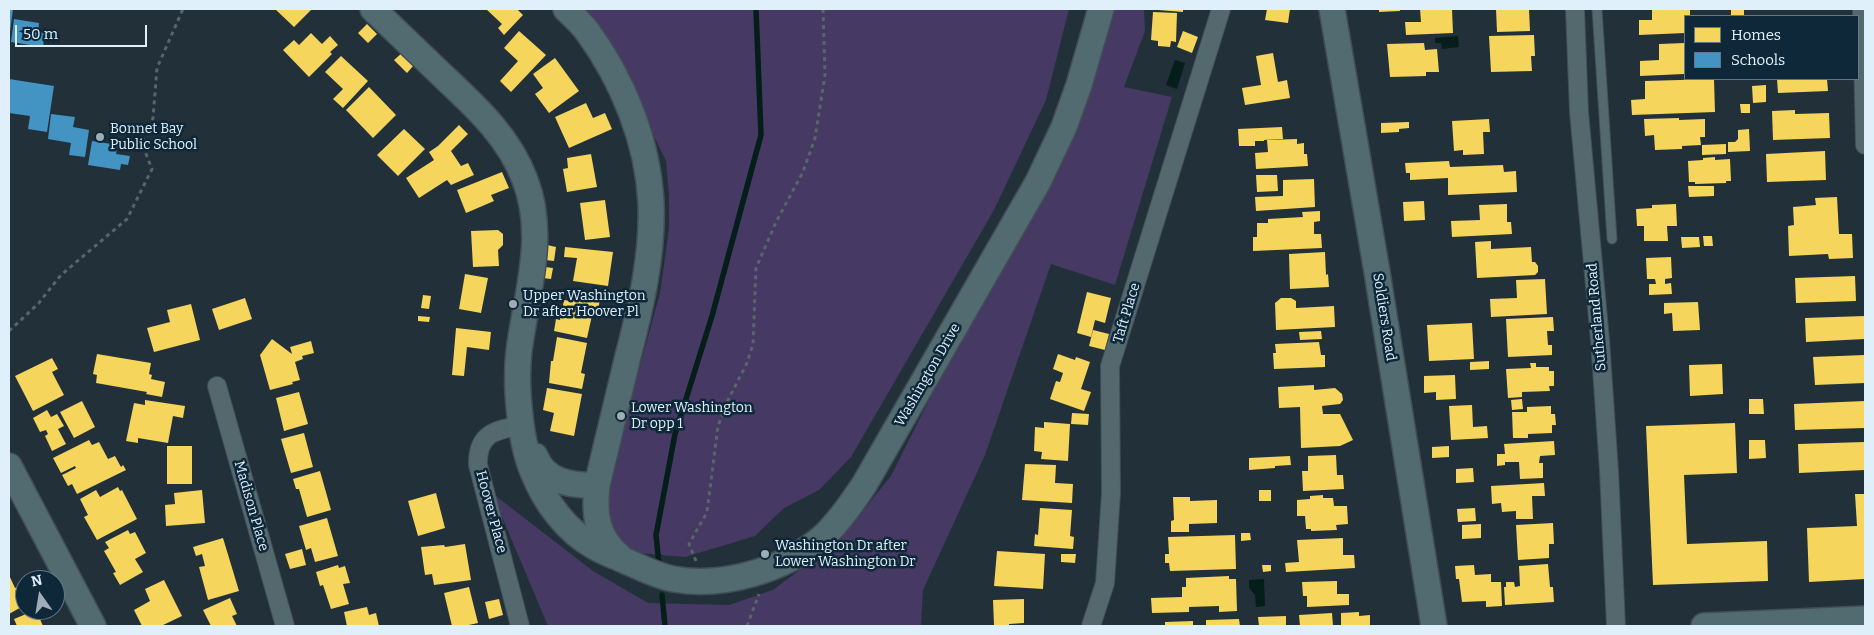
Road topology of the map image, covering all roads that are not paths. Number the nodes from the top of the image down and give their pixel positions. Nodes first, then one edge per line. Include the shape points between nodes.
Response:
1 (373, 9) edge
2 (566, 9) edge
3 (1101, 9) edge
4 (1221, 9) edge
5 (1332, 9) edge
6 (1576, 9) edge
7 (1597, 9) edge
8 (1862, 9) edge
9 (1865, 145) edge
10 (1612, 239) dead end
11 (217, 386) dead end
12 (522, 425) junction
13 (9, 466) edge
14 (597, 485) junction
15 (623, 560) junction
16 (1861, 621) edge
17 (93, 626) edge
18 (285, 626) edge
19 (520, 626) edge
20 (1091, 626) edge
21 (1434, 626) edge
22 (1616, 626) edge
23 (1704, 626) edge

1 - 12 street via 501,134 526,181 535,230 535,255 518,354 517,385
2 - 14 street via 587,31 627,102 648,170 651,203 651,237 642,302
3 - 15 street, Washington Drive via 1064,127 1038,182 864,485 824,536 800,554 757,572 720,580 672,579 647,572
4 - 20 street, Taft Place via 1110,366 1111,493 1105,583
5 - 21 street, Soldiers Road
6 - 22 street, Sutherland Road via 1579,112 1602,368
7 - 10 lane
8 - 9 street
11 - 18 street, Madison Place
12 - 14 street via 536,459 554,479 563,483
12 - 15 street, Washington Drive via 533,473 549,504 564,523 594,547
12 - 19 street, Hoover Place via 492,433 480,444 478,455
13 - 17 street
14 - 15 street via 595,506 600,531 611,549
16 - 23 street

